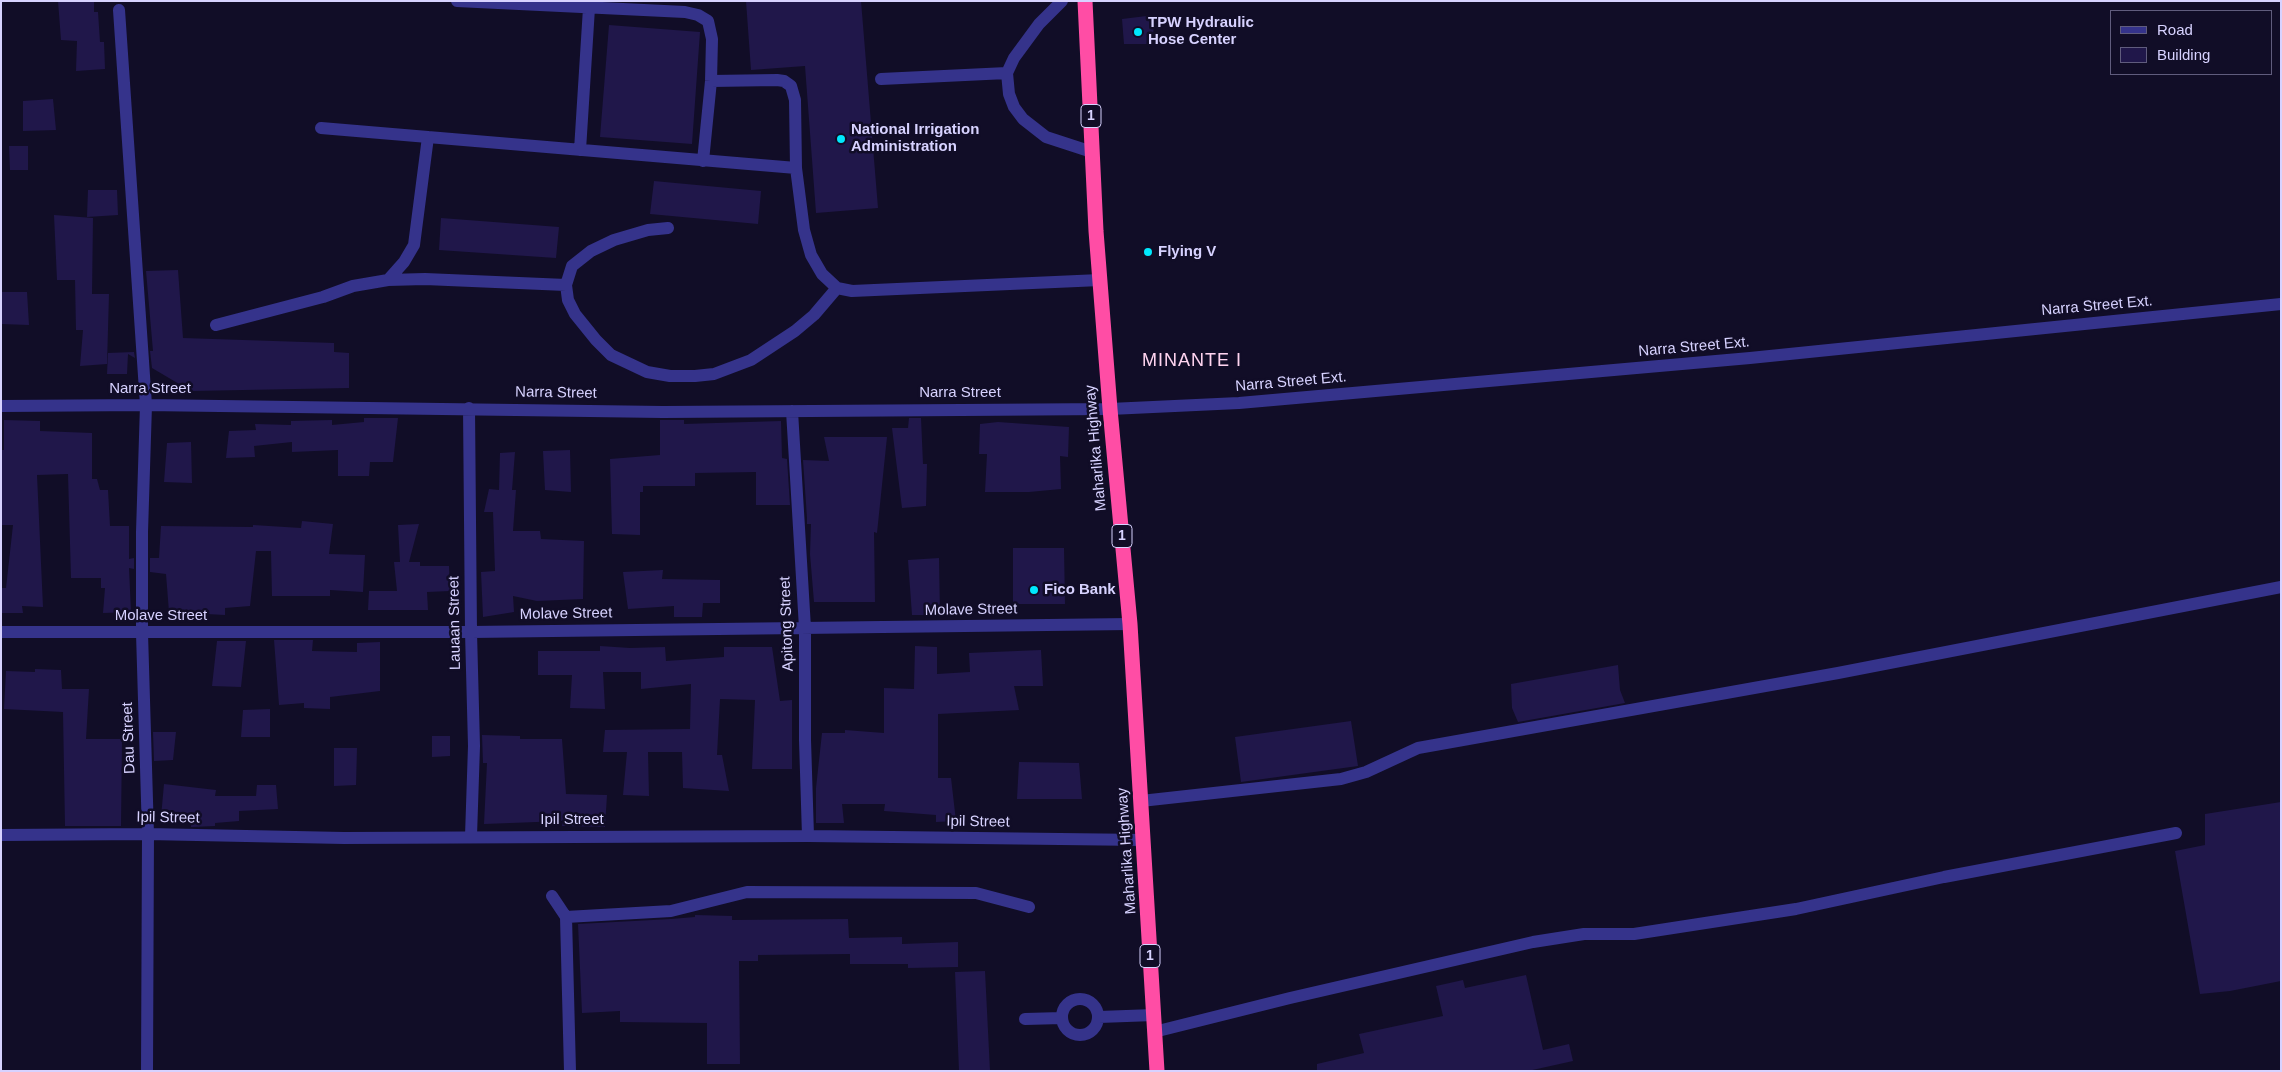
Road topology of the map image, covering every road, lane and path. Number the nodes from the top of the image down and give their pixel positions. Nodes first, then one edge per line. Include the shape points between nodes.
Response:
1 (1062, 1) edge
2 (1085, 1) edge
3 (458, 2) edge
4 (589, 8) junction
5 (119, 10) dead end
6 (1008, 73) junction
7 (881, 79) dead end
8 (712, 81) junction
9 (321, 128) dead end
10 (428, 137) junction
11 (580, 150) junction
12 (1092, 152) junction
13 (703, 161) junction
14 (796, 168) junction
15 (668, 228) dead end
16 (388, 280) junction
17 (1100, 280) junction
18 (566, 285) junction
19 (837, 288) junction
20 (2281, 304) edge
21 (216, 324) dead end
22 (146, 405) junction
23 (1, 406) edge
24 (469, 408) junction
25 (1110, 409) junction
26 (792, 411) junction
27 (2281, 587) edge
28 (1130, 624) junction
29 (805, 628) junction
30 (1, 632) edge
31 (470, 632) junction
32 (142, 633) junction
33 (1141, 801) junction
34 (2176, 833) dead end
35 (148, 834) junction
36 (1, 835) edge
37 (471, 836) junction
38 (808, 836) junction
39 (1144, 840) junction
40 (552, 896) dead end
41 (1029, 907) dead end
42 (566, 917) junction
43 (1154, 1014) junction
44 (1099, 1017) junction
45 (1062, 1018) junction
46 (1025, 1020) dead end
47 (1154, 1032) junction
48 (146, 1071) edge
49 (570, 1071) edge
50 (1157, 1071) edge

1 - 6 street via 1025,43
2 - 12 highway, Maharlika Highway / 1
3 - 4 street
4 - 8 street via 685,12 703,18 708,21 712,39
4 - 11 street
5 - 22 street, Dau Street
6 - 7 street
6 - 12 street via 1009,94 1023,119 1056,142
8 - 13 street
8 - 14 street via 777,80 791,86 795,100
9 - 10 street
10 - 11 street
10 - 16 street via 414,245
11 - 13 street
12 - 17 highway, Maharlika Highway / 1
13 - 14 street
14 - 19 street via 804,230 811,255 822,274
15 - 18 street via 614,240 591,251 572,266
16 - 18 street
16 - 21 street via 353,286 323,297
17 - 19 street via 852,291
17 - 25 highway, Maharlika Highway / 1
18 - 19 street via 574,314 611,355 648,372 670,376 714,374 751,360 814,315
20 - 25 street, Narra Street Ext. via 1496,381 1239,403
22 - 23 street, Narra Street
22 - 24 street, Narra Street
22 - 32 street, Dau Street
24 - 26 street, Narra Street
24 - 31 street, Lauaan Street
25 - 26 street, Narra Street
25 - 28 highway, Maharlika Highway / 1
26 - 29 street, Apitong Street
27 - 33 street via 1848,671 1418,748 1366,772 1341,778
28 - 29 street, Molave Street
28 - 33 highway, Maharlika Highway / 1
29 - 31 street, Molave Street
29 - 38 street, Apitong Street
30 - 32 street, Molave Street
31 - 32 street, Molave Street
31 - 37 street, Lauaan Street via 474,746
32 - 35 street, Dau Street
33 - 39 highway, Maharlika Highway / 1
34 - 47 street via 1796,909 1634,934 1584,934 1533,942
35 - 36 street, Ipil Street
35 - 37 street, Ipil Street via 344,838
35 - 48 street, Dau Street
37 - 38 street, Ipil Street
38 - 39 street, Ipil Street
39 - 43 highway, Maharlika Highway / 1
40 - 42 street
41 - 42 street via 976,893 747,892 670,911
42 - 49 street
43 - 44 street
43 - 47 highway, Maharlika Highway / 1
44 - 45 street via 1094,1030 1081,1035 1069,1031
44 - 45 street via 1093,1004 1080,999 1064,1008
45 - 46 street
47 - 50 highway, Maharlika Highway / 1

